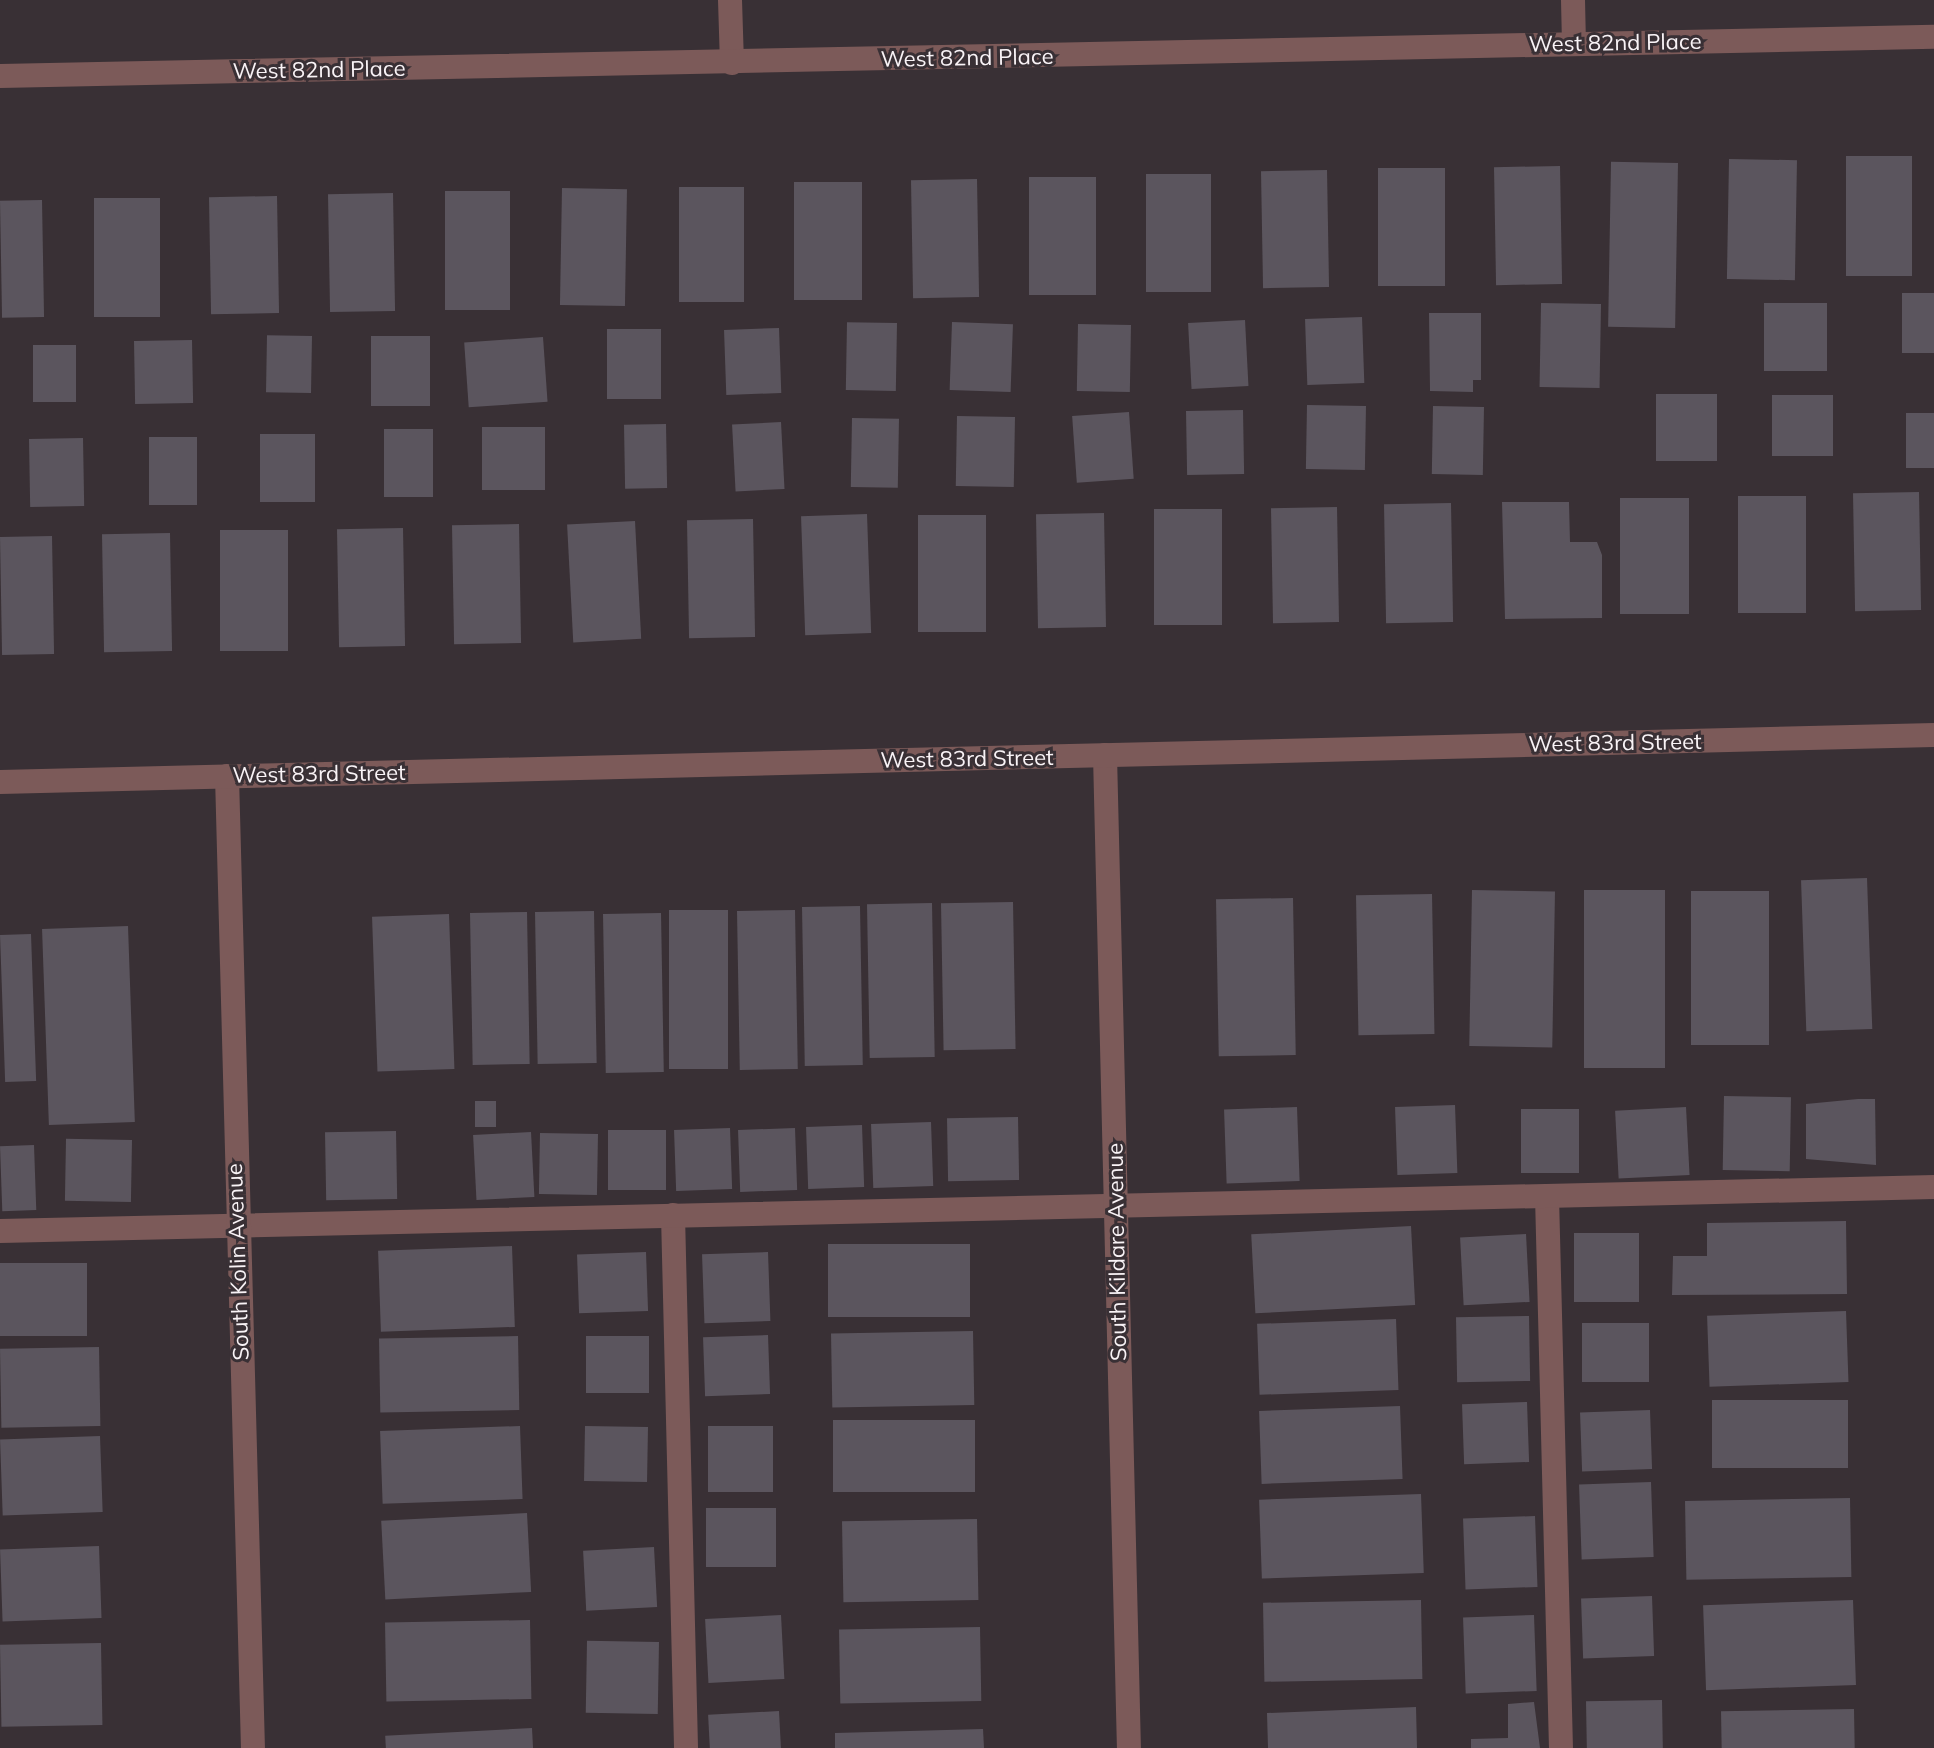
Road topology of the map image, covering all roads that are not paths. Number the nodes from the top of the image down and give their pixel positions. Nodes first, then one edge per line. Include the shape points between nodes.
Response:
1 (730, 0) edge
2 (1573, 0) edge
3 (1934, 37) edge
4 (1574, 44) junction
5 (732, 63) junction
6 (0, 76) edge
7 (1934, 735) edge
8 (1105, 755) junction
9 (227, 776) junction
10 (0, 782) edge
11 (1934, 1187) edge
12 (1547, 1196) junction
13 (1116, 1207) junction
14 (673, 1215) junction
15 (237, 1224) junction
16 (0, 1231) edge
17 (253, 1748) edge
18 (686, 1748) edge
19 (1129, 1748) edge
20 (1561, 1748) edge

1 - 5 street
2 - 4 street
3 - 4 street, West 82nd Place
4 - 5 street, West 82nd Place
5 - 6 street, West 82nd Place
7 - 8 street, West 83rd Street
8 - 9 street, West 83rd Street
8 - 13 street, South Kildare Avenue
9 - 10 street, West 83rd Street
9 - 15 street, South Kolin Avenue
11 - 12 street
12 - 13 street
12 - 20 street
13 - 14 street
13 - 19 street, South Kildare Avenue
14 - 15 street
14 - 18 street
15 - 16 street
15 - 17 street, South Kolin Avenue

